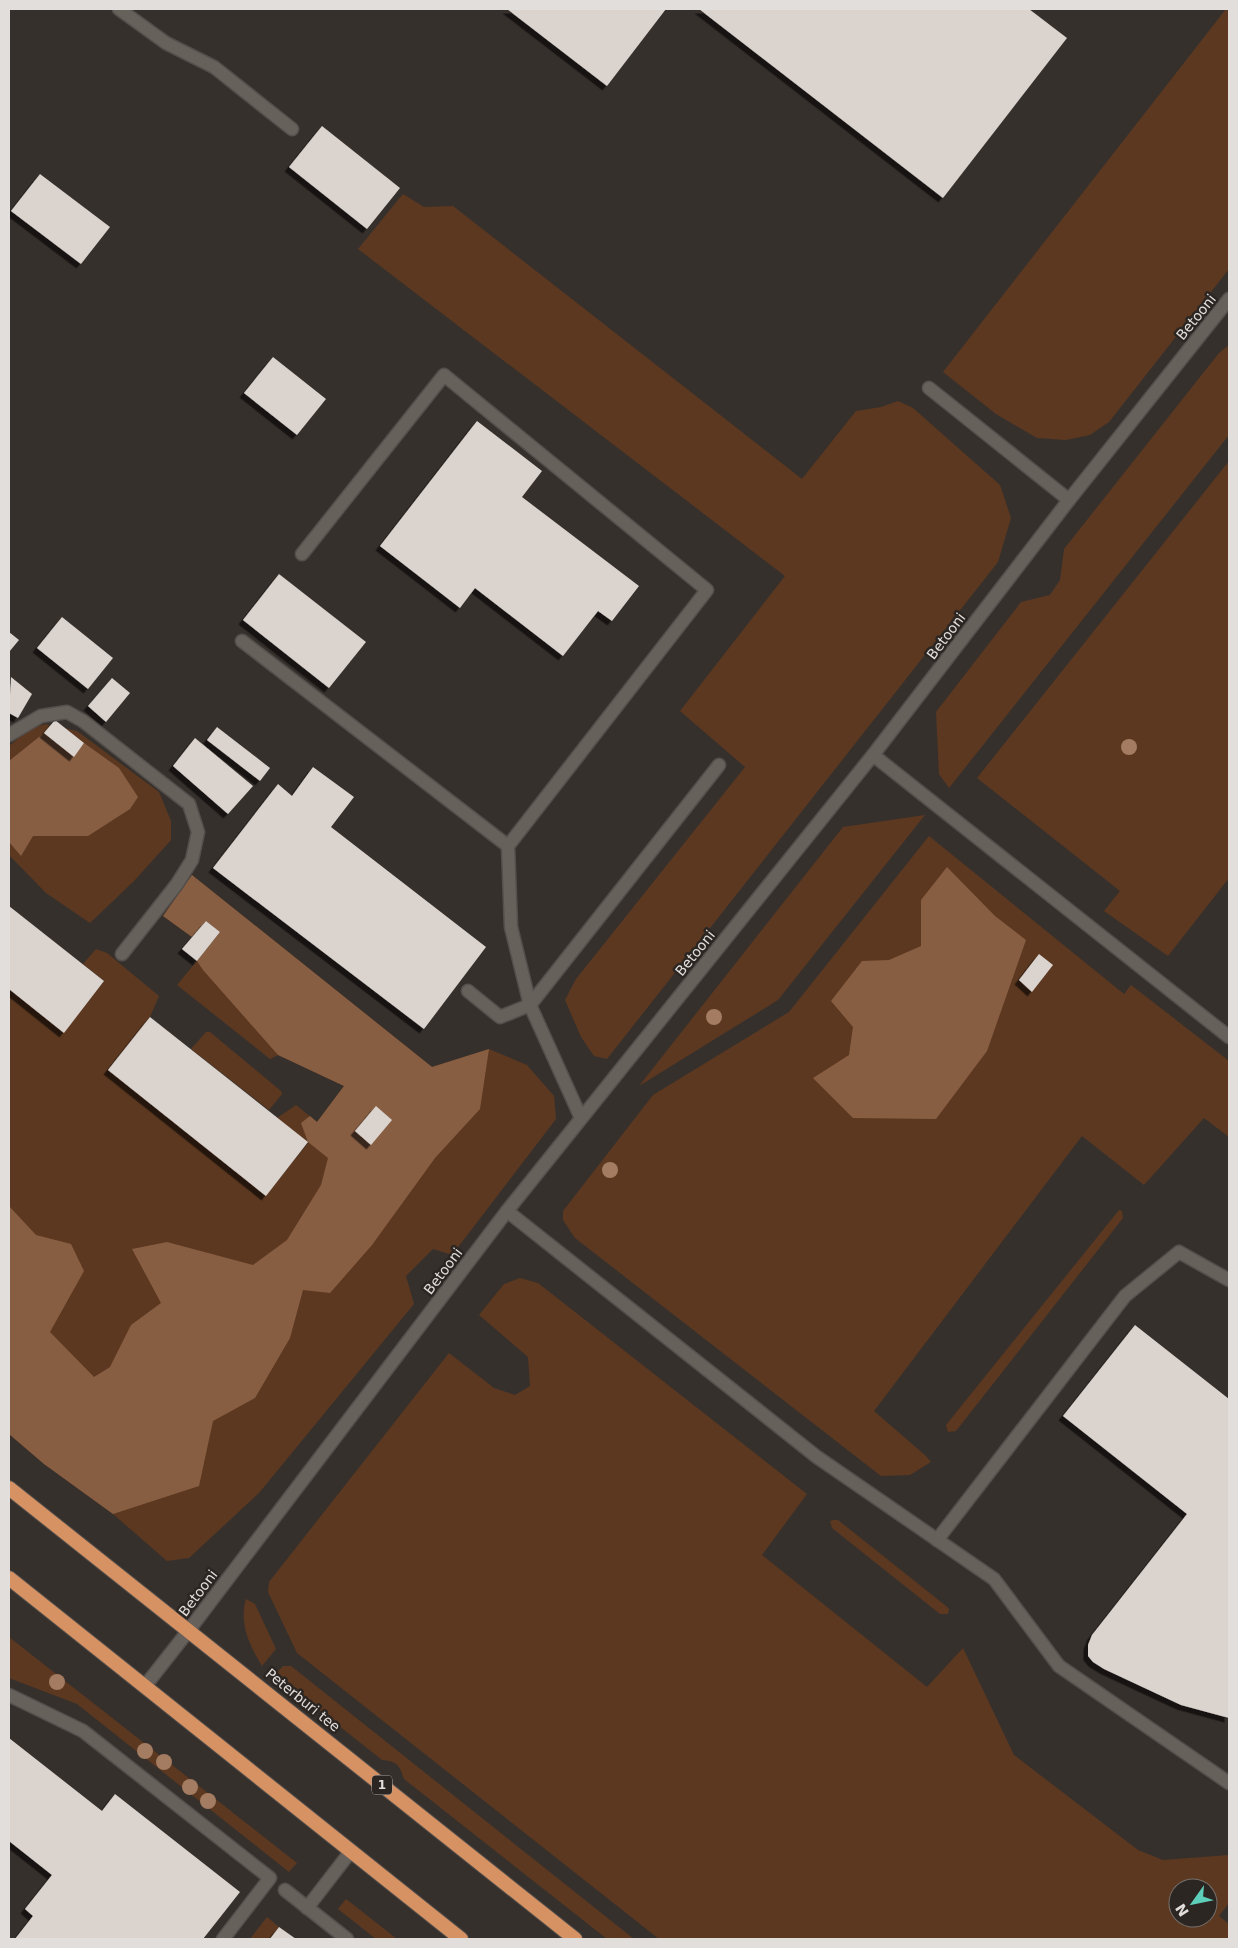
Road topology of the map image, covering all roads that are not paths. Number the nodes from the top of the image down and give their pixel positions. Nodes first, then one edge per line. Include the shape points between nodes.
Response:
1 (119, 9) edge
2 (292, 129) dead end
3 (1229, 299) edge
4 (929, 388) dead end
5 (1069, 500) junction
6 (302, 554) dead end
7 (242, 641) dead end
8 (9, 735) edge
9 (873, 755) junction
10 (719, 766) dead end
11 (508, 846) junction
12 (122, 954) dead end
13 (468, 991) dead end
14 (530, 1005) junction
15 (1229, 1037) edge
16 (582, 1118) junction
17 (507, 1211) junction
18 (1229, 1280) edge
19 (9, 1488) edge
20 (937, 1540) junction
21 (9, 1578) edge
22 (189, 1630) junction
23 (145, 1686) junction
24 (9, 1695) edge
25 (1229, 1783) edge
26 (352, 1852) junction
27 (285, 1890) dead end
28 (307, 1908) junction
29 (223, 1939) edge
30 (347, 1939) edge
31 (461, 1939) edge
32 (575, 1939) edge

1 - 2 street via 166,43 214,68
3 - 5 street, Betooni
4 - 5 street
5 - 9 street, Betooni
6 - 11 street via 444,375 707,590
7 - 11 street
8 - 12 street via 41,716 67,712 189,804 198,832 192,860
9 - 15 street
9 - 16 street, Betooni
10 - 14 street
11 - 14 street via 511,927
13 - 14 street via 500,1017
14 - 16 street
16 - 17 street, Betooni
17 - 20 street via 817,1457
17 - 22 street, Betooni
18 - 20 street via 1179,1252 1125,1296
19 - 22 highway, Peterburi tee / 1
20 - 25 street via 994,1579 1059,1666
21 - 23 highway
22 - 23 street, Betooni
22 - 32 highway, Peterburi tee / 1
23 - 26 highway
24 - 29 street via 83,1731 270,1878
26 - 28 street
26 - 31 highway
27 - 28 street
28 - 30 street

